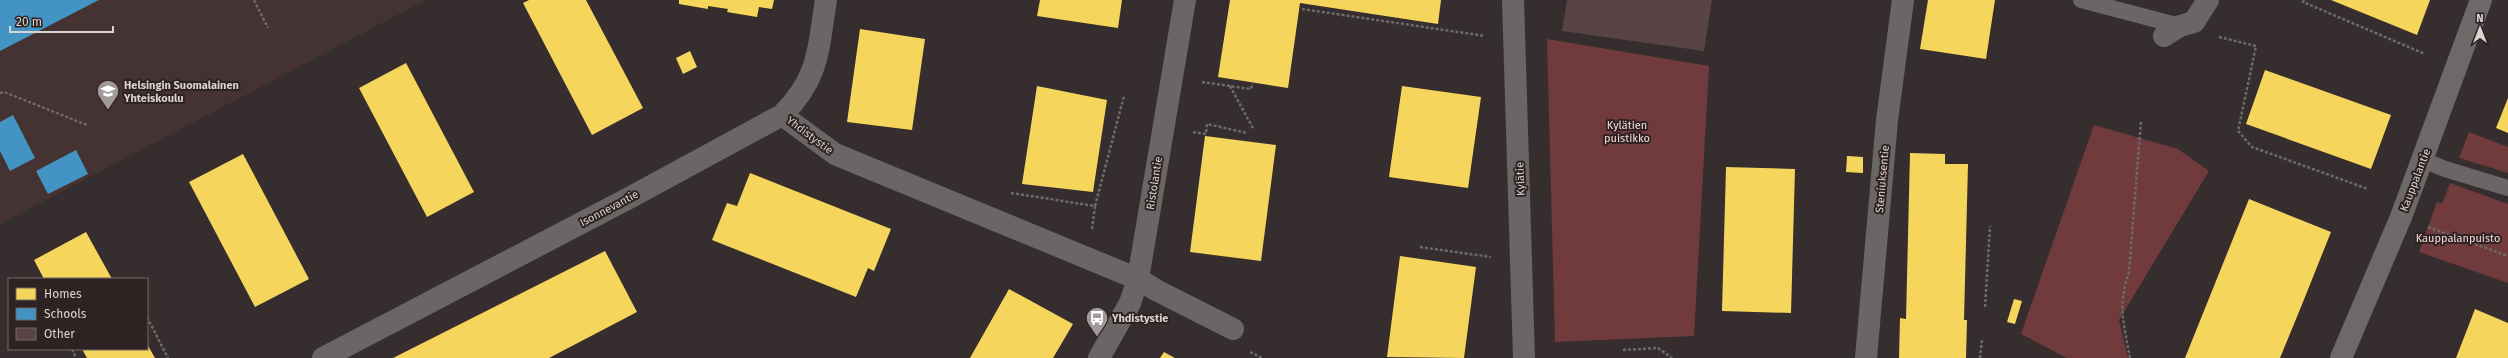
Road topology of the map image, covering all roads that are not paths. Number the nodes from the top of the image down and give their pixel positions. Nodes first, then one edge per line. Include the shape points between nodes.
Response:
1 (826, 0) edge
2 (1184, 0) edge
3 (1514, 0) edge
4 (1902, 0) edge
5 (2081, 0) edge
6 (2208, 0) edge
7 (2481, 0) edge
8 (2172, 31) joint
9 (782, 115) junction
10 (2423, 160) junction
11 (2508, 188) edge
12 (1138, 279) junction
13 (1233, 329) dead end
14 (323, 358) edge
15 (1099, 358) edge
16 (1524, 358) edge
17 (1866, 358) edge
18 (2341, 358) edge

1 - 9 street, Isonnevantie via 815,68 800,97
2 - 12 street, Ristolantie
3 - 16 street, Kylätie
4 - 17 street, Steniuksentie via 1887,120
5 - 8 lane
6 - 8 street via 2194,22
7 - 10 main road, Kauppalantie
9 - 12 street, Yhdistystie via 835,154
9 - 14 street, Isonnevantie
10 - 11 lane
10 - 18 main road, Kauppalantie
12 - 13 street, Yhdistystie
12 - 15 street, Ristolantie via 1130,303

